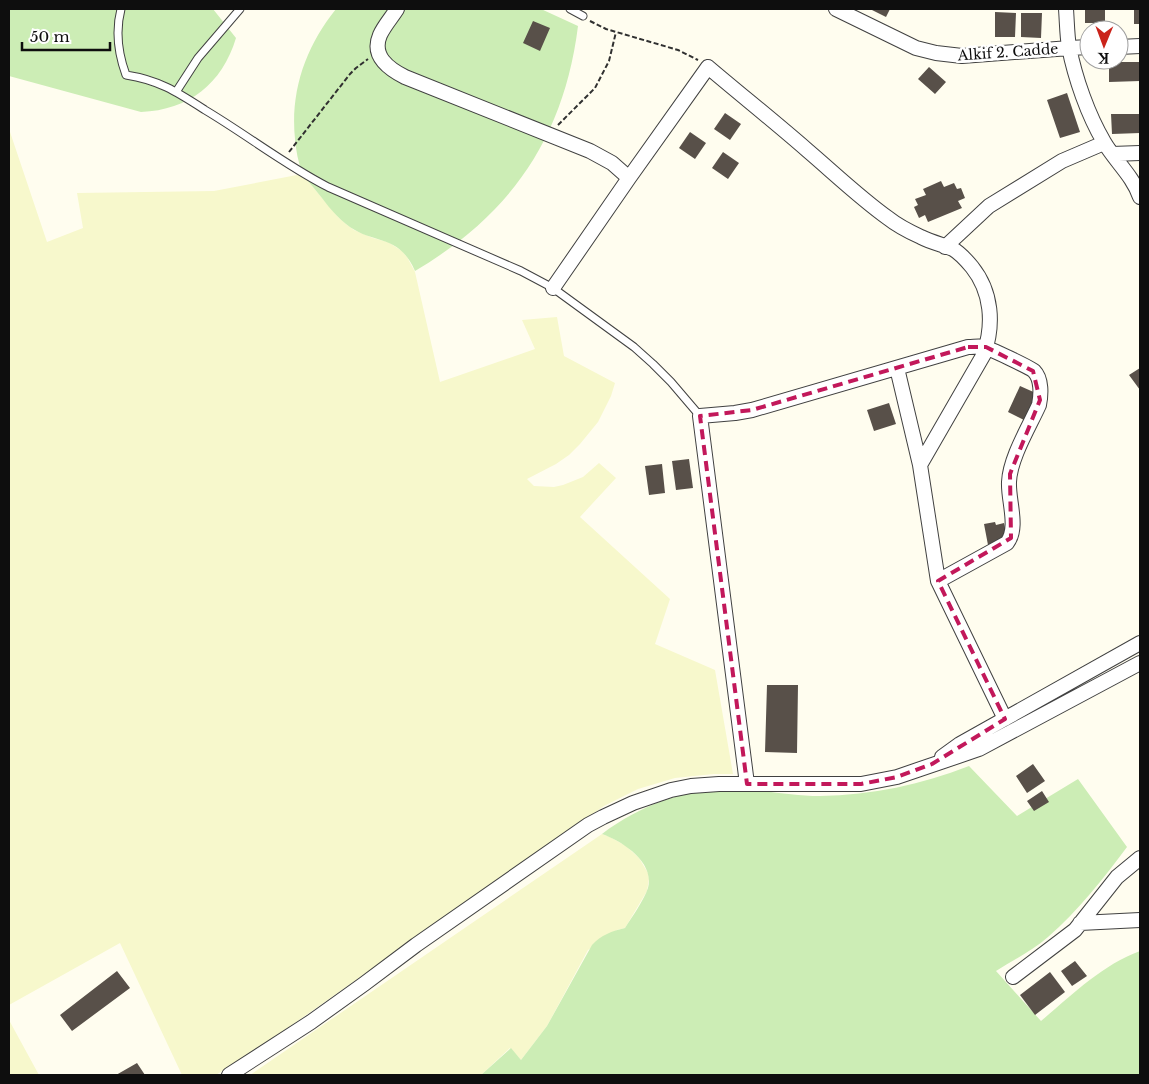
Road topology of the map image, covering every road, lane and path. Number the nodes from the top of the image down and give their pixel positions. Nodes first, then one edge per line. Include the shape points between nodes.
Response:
1 (121, 9) edge
2 (240, 9) edge
3 (397, 9) edge
4 (570, 9) edge
5 (1066, 9) edge
6 (841, 10) edge
7 (583, 16) joint
8 (616, 32) junction
9 (1070, 48) junction
10 (1079, 48) edge
11 (379, 54) junction
12 (708, 67) junction
13 (176, 92) junction
14 (549, 134) junction
15 (1108, 148) junction
16 (1140, 153) edge
17 (282, 161) junction
18 (629, 178) junction
19 (1140, 196) edge
20 (945, 247) junction
21 (553, 288) junction
22 (986, 347) junction
23 (897, 368) junction
24 (700, 416) junction
25 (920, 465) junction
26 (938, 581) junction
27 (1140, 643) edge
28 (1140, 663) edge
29 (1005, 719) junction
30 (932, 764) junction
31 (747, 784) junction
32 (1140, 858) edge
33 (1140, 920) edge
34 (1080, 923) junction
35 (1013, 976) dead end
36 (229, 1075) edge

1 - 13 lane via 117,42 126,75 151,80
2 - 13 lane via 198,58
3 - 11 street via 380,35
4 - 7 lane
5 - 9 street
6 - 9 street, Alkif 2. Cadde via 916,48 936,53 962,56
7 - 8 path
8 - 12 path via 678,50
8 - 14 path via 609,61 595,88
9 - 10 street, Alkif 2. Cadde
9 - 15 street via 1083,96
11 - 14 street via 388,68 405,77
11 - 17 path via 356,68
12 - 18 street
12 - 20 street via 877,210 905,229
13 - 17 lane
14 - 18 street via 602,156
15 - 16 street
15 - 19 street via 1134,182
15 - 20 street via 1062,161 990,206
17 - 21 lane via 328,187
18 - 21 street
20 - 22 street via 963,257 984,286 990,317
21 - 24 lane via 634,347 671,382
22 - 23 street via 962,348
22 - 25 street
22 - 26 street via 1033,371 1039,382 1039,405 1010,474 1011,538
23 - 24 street via 752,410
23 - 25 street
24 - 31 street
25 - 26 street
26 - 29 street
27 - 29 street
28 - 30 street via 979,749
29 - 30 street
30 - 31 street via 897,777 861,784
31 - 36 street via 671,790 633,803 588,825 311,1022
32 - 34 street via 1117,877
33 - 34 street
34 - 35 street

